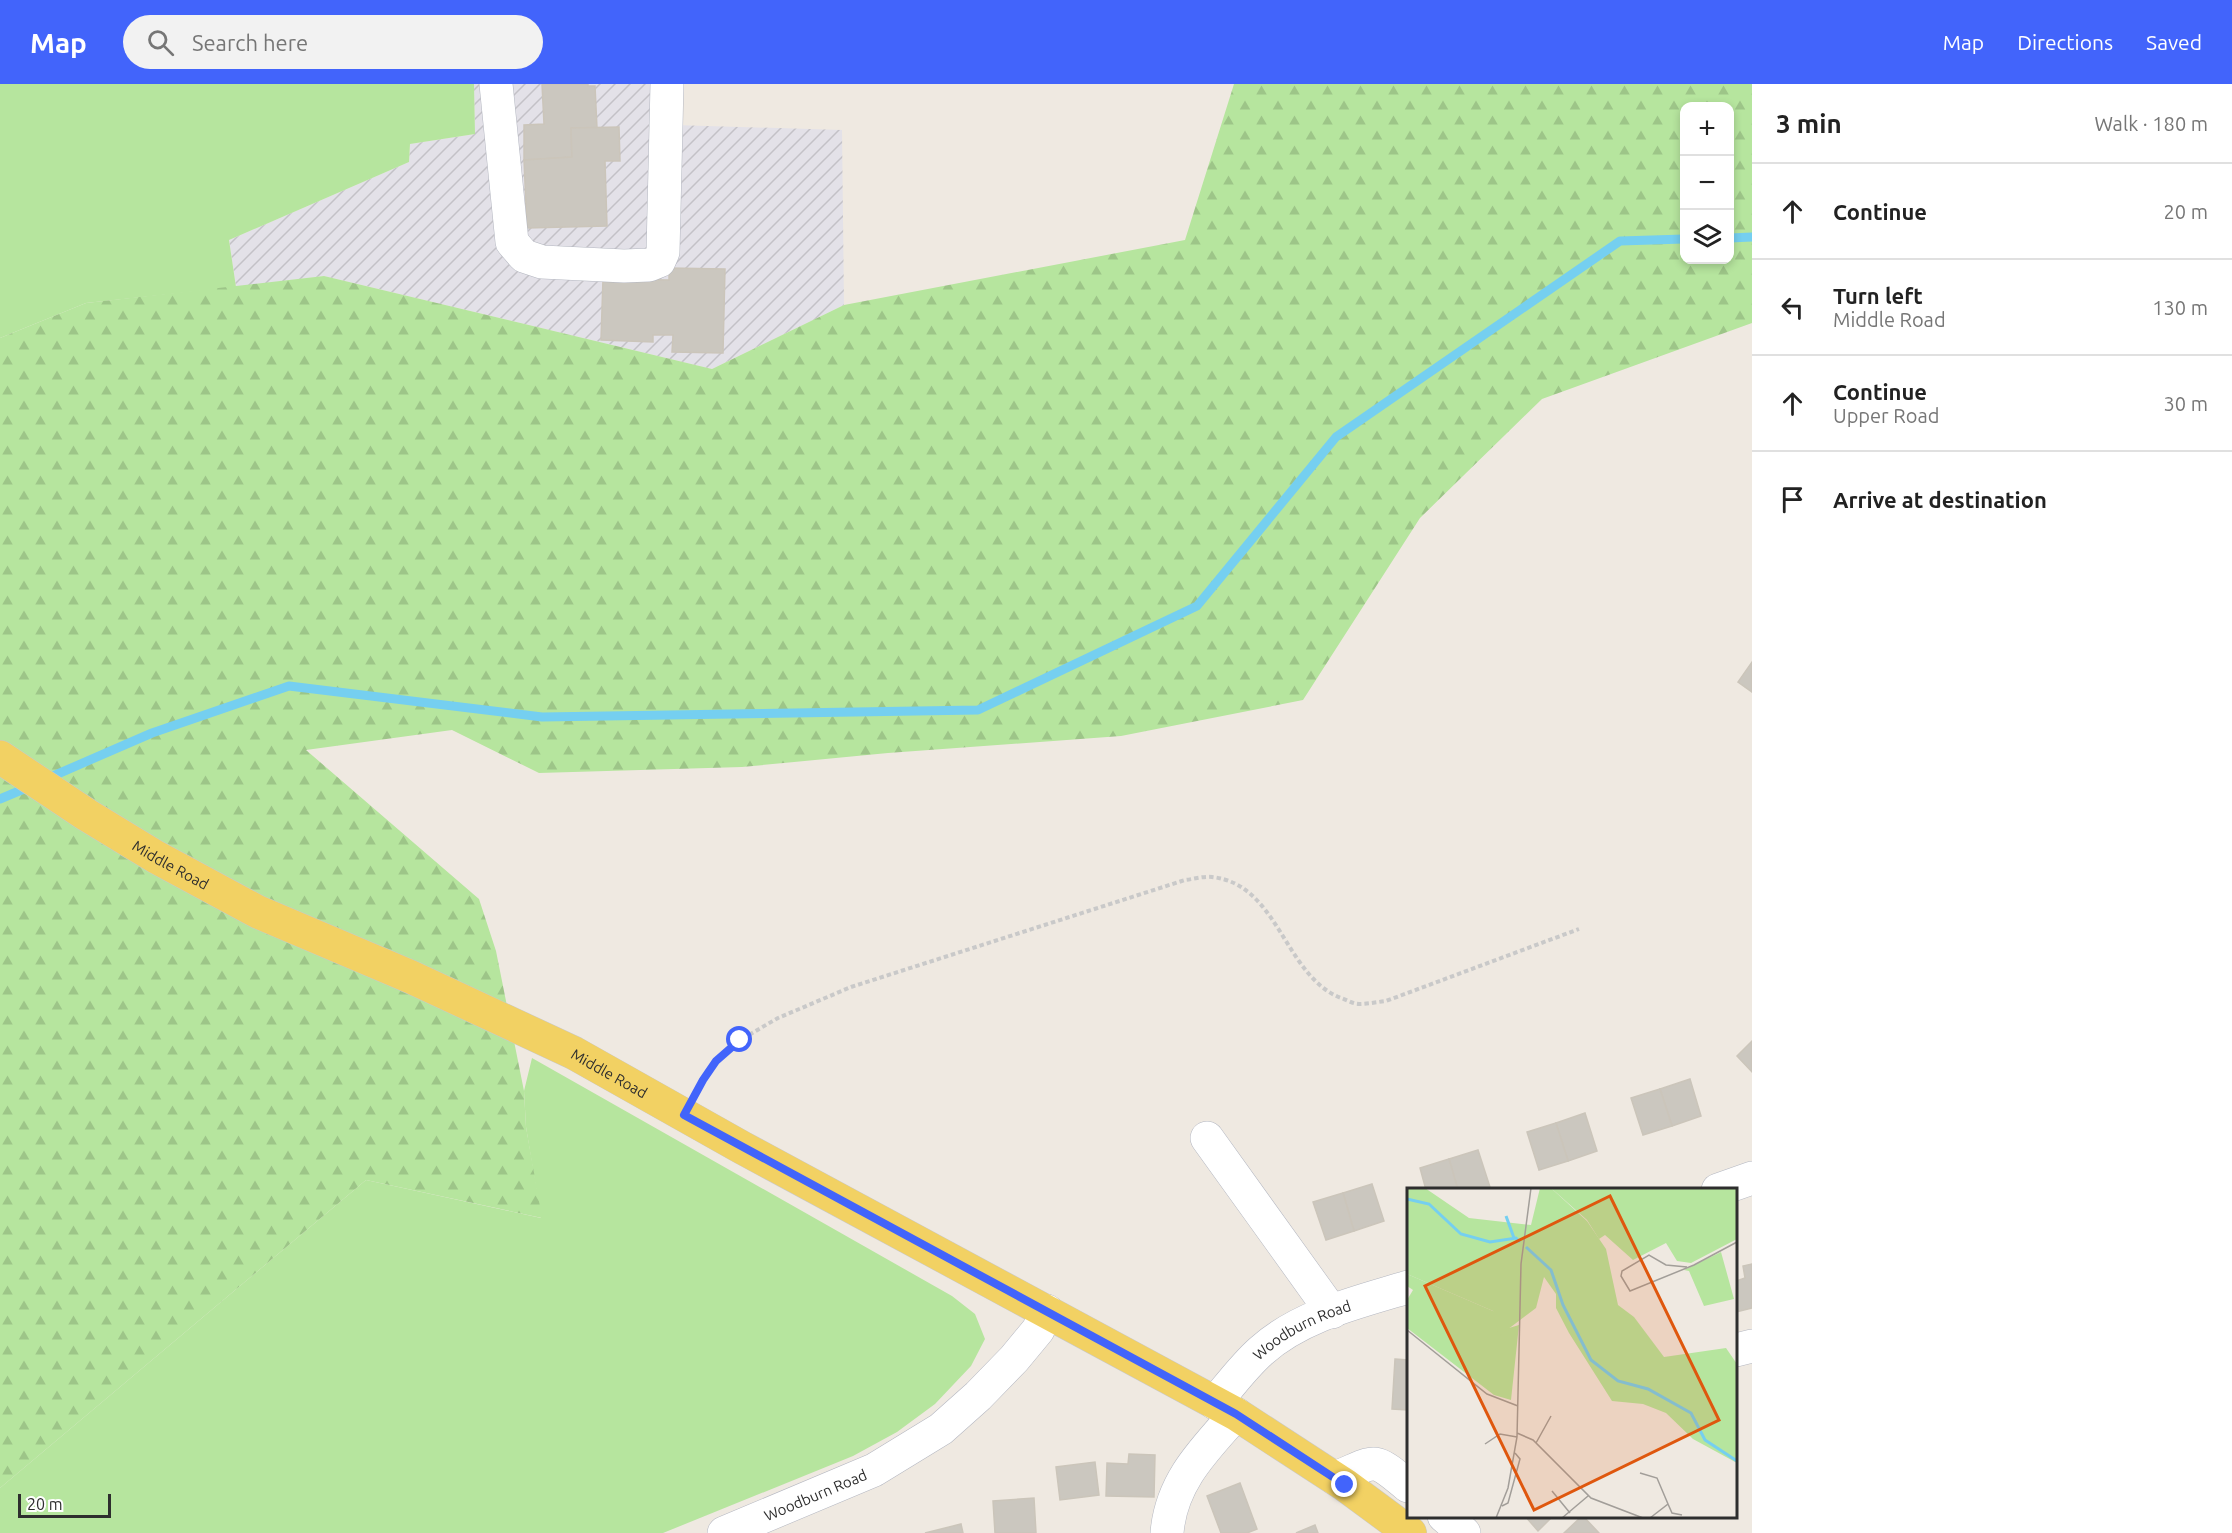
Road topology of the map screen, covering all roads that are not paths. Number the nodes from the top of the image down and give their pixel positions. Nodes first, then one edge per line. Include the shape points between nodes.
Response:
1 (496, 84) edge
2 (667, 84) edge
3 (0, 757) edge
4 (1207, 1138) dead end
5 (1752, 1178) edge
6 (1724, 1188) edge
7 (1407, 1287) edge
8 (1047, 1311) junction
9 (1332, 1312) junction
10 (1752, 1346) edge
11 (1737, 1350) edge
12 (1226, 1408) junction
13 (1335, 1478) junction
14 (1407, 1485) edge
15 (1446, 1518) edge
16 (724, 1533) edge
17 (1167, 1533) edge
18 (1410, 1533) edge
19 (1464, 1533) edge

1 - 2 street via 512,242 524,256 542,262 624,266 649,265 658,261 663,252
3 - 8 main road, Middle Road via 156,857 258,912 574,1053
4 - 9 street
5 - 6 street
7 - 9 street, Woodburn Road
8 - 12 main road, Middle Road
8 - 16 street, Woodburn Road via 1038,1330 1014,1359 941,1429 874,1470
9 - 12 street, Woodburn Road via 1280,1336 1262,1350
10 - 11 street
12 - 13 main road, Middle Road
12 - 17 street, Woodburn Road via 1188,1469 1168,1516
13 - 14 street via 1379,1463
13 - 18 main road, Middle Road
15 - 19 street

